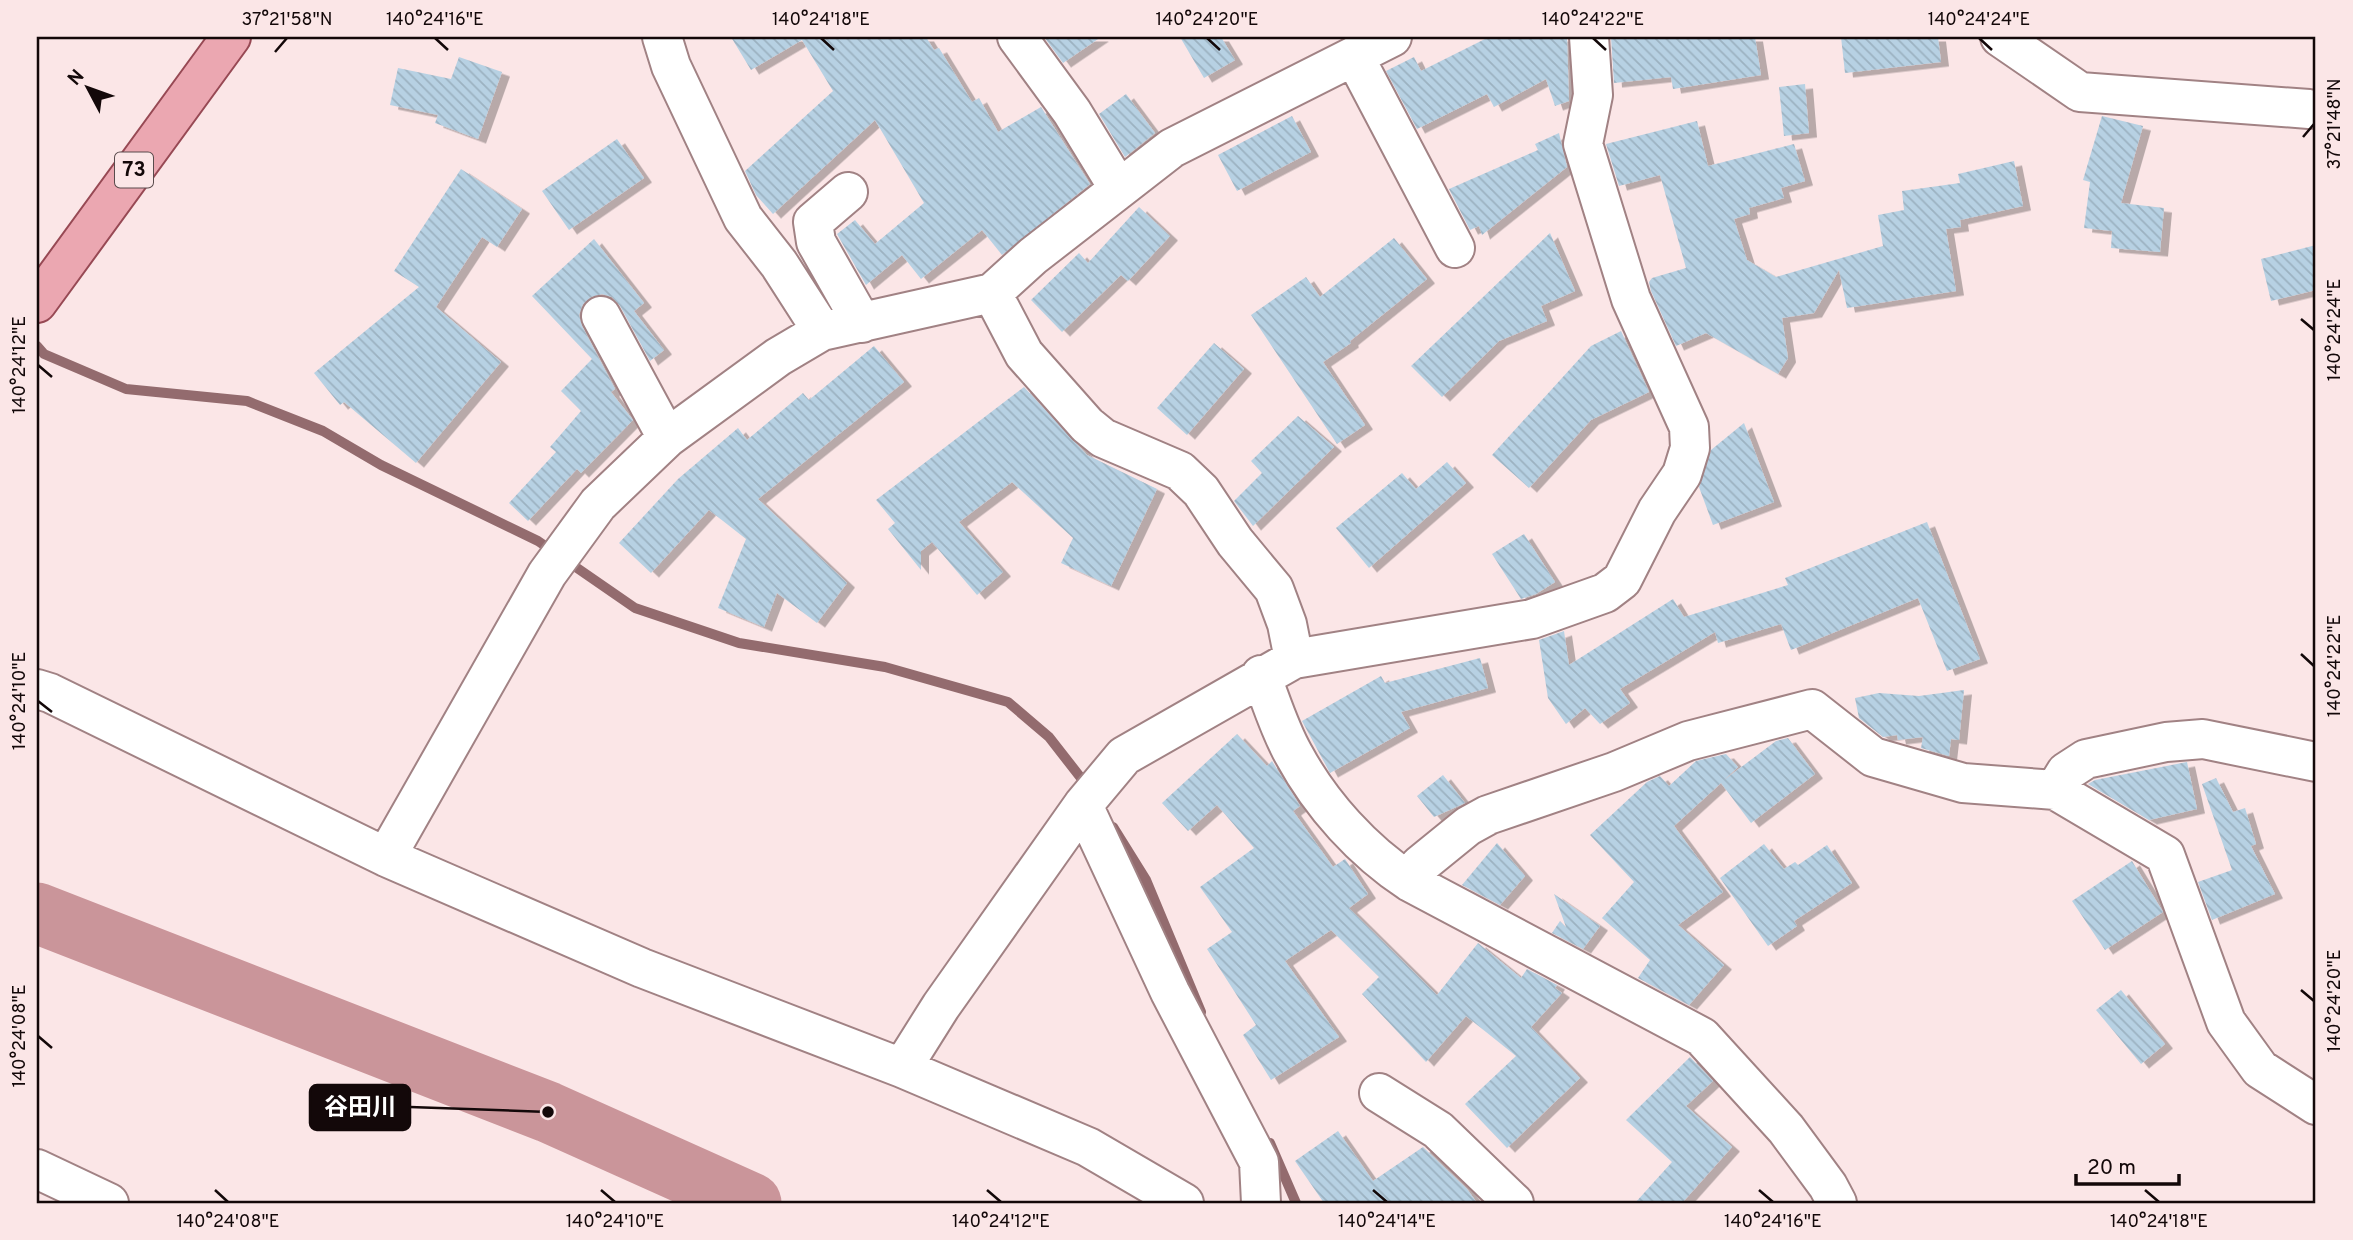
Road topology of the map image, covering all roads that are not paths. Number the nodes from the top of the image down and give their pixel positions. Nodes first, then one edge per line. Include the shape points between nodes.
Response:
1 (231, 37) edge
2 (662, 37) edge
3 (1017, 37) edge
4 (1392, 37) edge
5 (1589, 37) edge
6 (2000, 37) edge
7 (1354, 56) junction
8 (2309, 109) dead end
9 (1119, 189) junction
10 (848, 192) dead end
11 (1455, 248) dead end
12 (992, 293) junction
13 (37, 303) edge
14 (601, 316) dead end
15 (862, 323) junction
16 (822, 331) junction
17 (667, 438) junction
18 (1277, 667) junction
19 (37, 689) edge
20 (2316, 762) edge
21 (2055, 790) junction
22 (1083, 805) junction
23 (386, 857) junction
24 (1410, 882) junction
25 (902, 1068) junction
26 (1379, 1093) dead end
27 (2316, 1105) edge
28 (37, 1169) edge
29 (109, 1203) edge
30 (1184, 1203) edge
31 (1261, 1203) edge
32 (1514, 1203) edge
33 (1838, 1203) edge

1 - 13 main road, 73
2 - 16 street via 676,78 743,218
3 - 9 street via 1072,112
4 - 7 street
5 - 18 street via 1593,95 1583,144 1631,299 1689,427 1690,448 1682,474 1657,511 1622,580 1605,593 1532,619
6 - 8 street via 2081,92
7 - 9 street via 1172,148
7 - 11 street
9 - 12 street
10 - 15 street via 813,222 816,242
12 - 15 street
12 - 18 street via 1024,354 1087,425 1103,439 1180,471 1201,491 1274,589 1287,624
14 - 17 street
15 - 16 street
16 - 17 street via 778,357
17 - 23 street via 598,504 547,574
18 - 22 street via 1124,756
18 - 24 street via 1293,755 1360,844
19 - 23 street
20 - 21 street via 2203,738 2086,759 2066,772
21 - 24 street via 1963,783 1872,757 1812,709 1688,741 1488,815 1420,865
21 - 27 street via 2165,855 2226,1022 2260,1069
22 - 25 street
22 - 31 street via 1170,992 1259,1162
23 - 25 street via 642,968
24 - 33 street via 1702,1037 1786,1129
25 - 30 street via 1087,1147
26 - 32 street via 1438,1130
28 - 29 street

